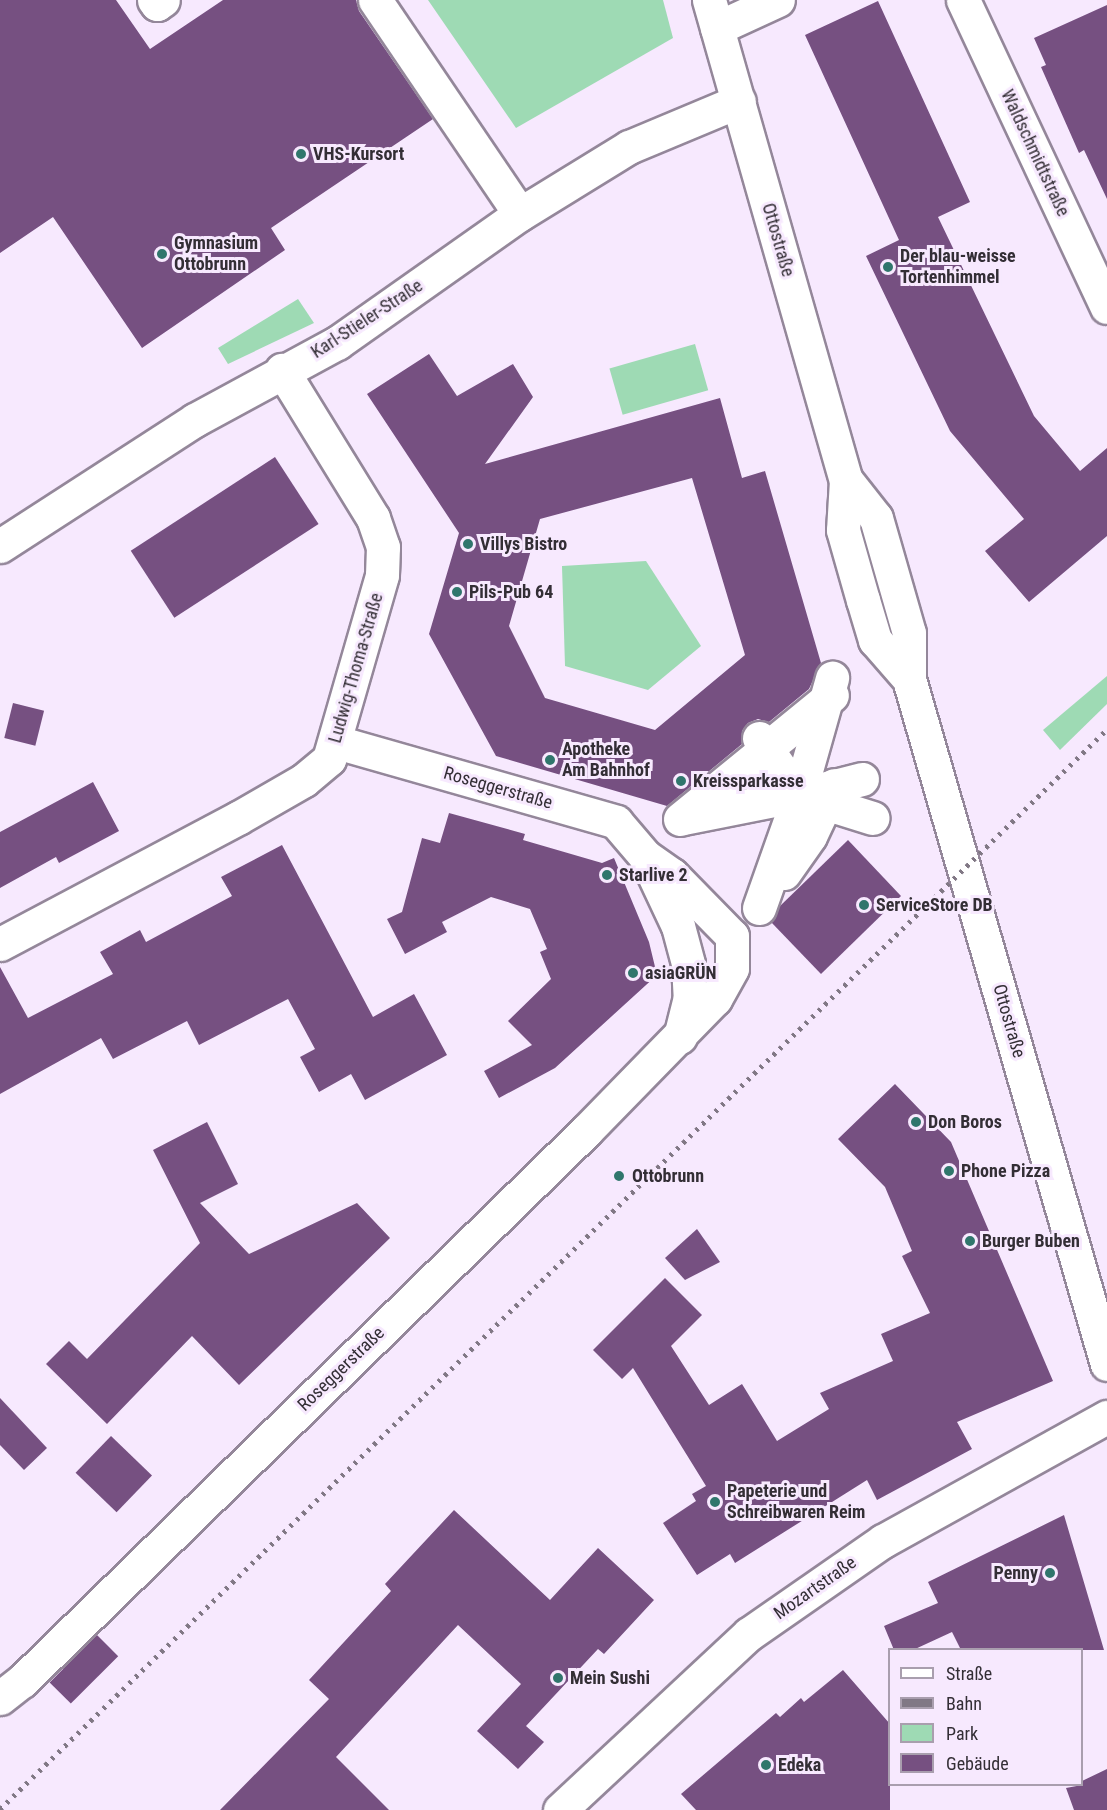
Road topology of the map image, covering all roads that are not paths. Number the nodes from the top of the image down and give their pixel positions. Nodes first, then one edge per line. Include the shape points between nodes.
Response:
1 (154, 0) edge
2 (164, 0) edge
3 (375, 0) edge
4 (778, 0) edge
5 (963, 0) edge
6 (713, 14) edge
7 (739, 101) junction
8 (520, 214) junction
9 (1107, 307) edge
10 (282, 370) junction
11 (0, 546) edge
12 (336, 742) junction
13 (762, 742) junction
14 (821, 812) junction
15 (873, 818) dead end
16 (645, 856) junction
17 (0, 944) edge
18 (680, 1038) junction
19 (1107, 1364) edge
20 (1107, 1417) edge
21 (0, 1698) edge
22 (560, 1810) edge

1 - 2 street via 157,4
3 - 8 street
4 - 6 street
5 - 9 street, Waldschmidtstraße
6 - 7 street, Ottostraße
7 - 8 street, Karl-Stieler-Straße via 629,147
7 - 19 street, Ottostraße via 846,480 876,518 909,633 909,679
8 - 10 street, Karl-Stieler-Straße via 337,343
10 - 11 street, Karl-Stieler-Straße via 195,420
10 - 12 street, Ludwig-Thoma-Straße via 373,518 382,547 382,575
12 - 16 street, Roseggerstraße via 616,822
12 - 17 street, Ludwig-Thoma-Straße via 329,759 304,780
13 - 14 street
13 - 14 street via 832,689
13 - 14 street via 680,819
14 - 15 street
16 - 18 street, Roseggerstraße via 678,926 688,964 690,997
16 - 18 street, Roseggerstraße via 672,875 732,936 732,968 715,999
18 - 21 street, Roseggerstraße via 22,1681
20 - 22 street, Mozartstraße via 883,1540 749,1634

